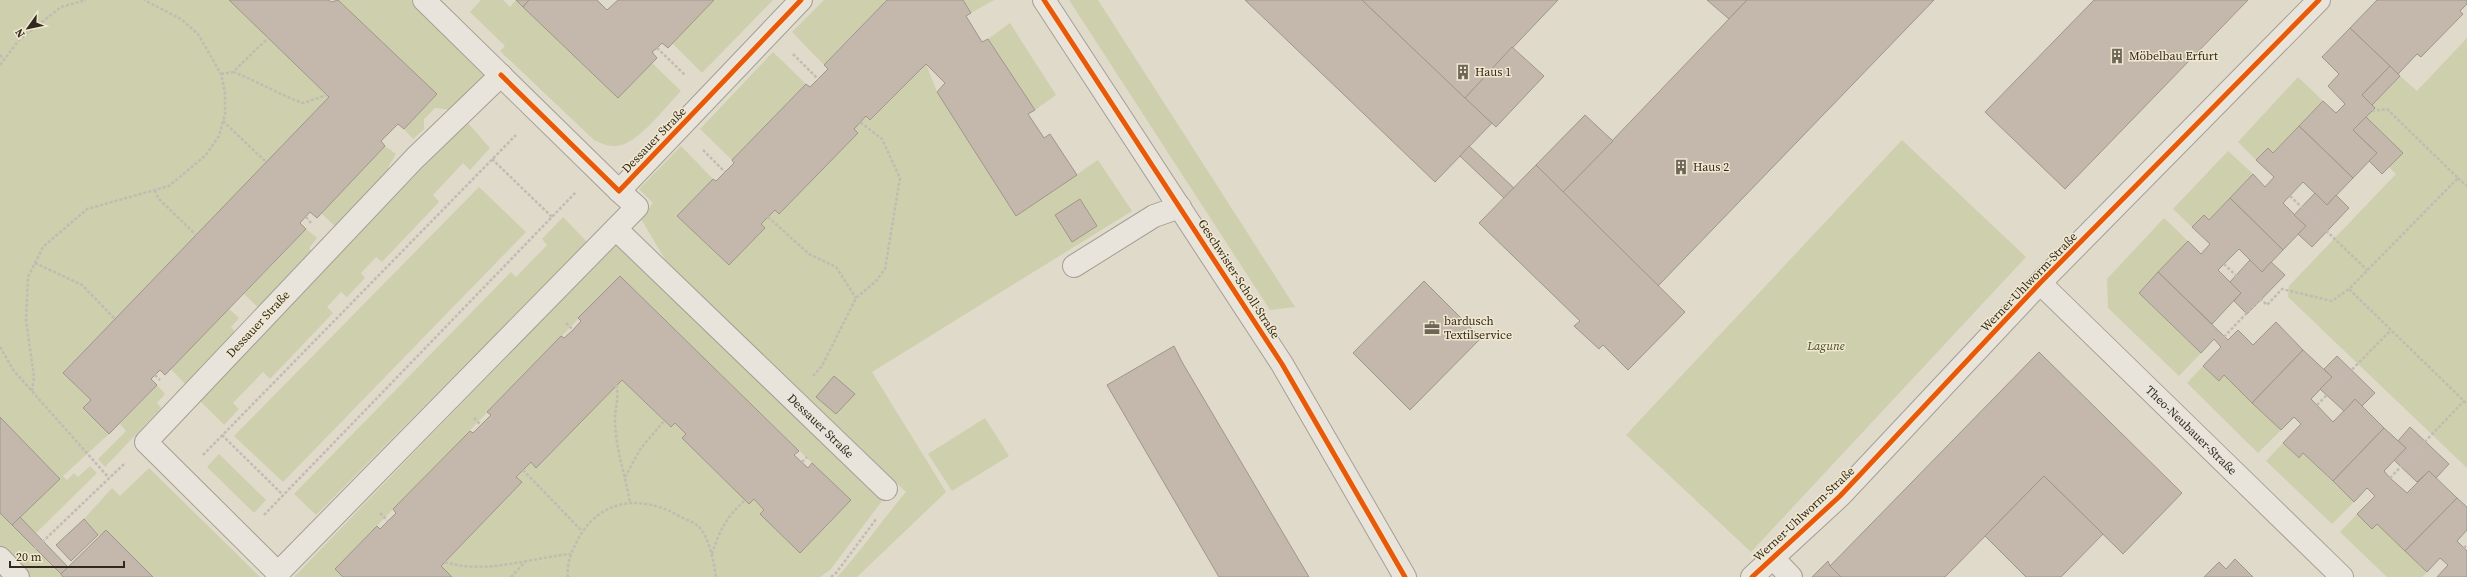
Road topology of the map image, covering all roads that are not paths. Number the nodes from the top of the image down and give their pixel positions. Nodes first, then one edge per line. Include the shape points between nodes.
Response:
1 (424, 0) edge
2 (801, 0) edge
3 (1044, 0) edge
4 (2319, 0) edge
5 (501, 75) junction
6 (619, 191) junction
7 (1180, 207) junction
8 (616, 229) junction
9 (1074, 266) dead end
10 (2040, 283) junction
11 (886, 489) road end
12 (1773, 558) junction
13 (280, 575) edge
14 (1405, 577) edge
15 (1752, 577) edge
16 (1791, 577) edge
17 (2342, 577) edge

1 - 5 street, Dessauer Straße
2 - 6 street, Dessauer Straße
3 - 7 street, Geschwister-Scholl-Straße
4 - 10 street, Werner-Uhlworm-Straße
5 - 6 street, Dessauer Straße
5 - 13 street, Dessauer Straße via 415,158 146,442
6 - 8 street, Dessauer Straße via 637,207
7 - 9 street via 1154,216
7 - 14 street, Geschwister-Scholl-Straße via 1282,364
8 - 11 street, Dessauer Straße
8 - 13 street, Dessauer Straße
10 - 12 street, Werner-Uhlworm-Straße via 1840,496
10 - 17 street, Theo-Neubauer-Straße
12 - 15 street, Werner-Uhlworm-Straße
12 - 16 street

